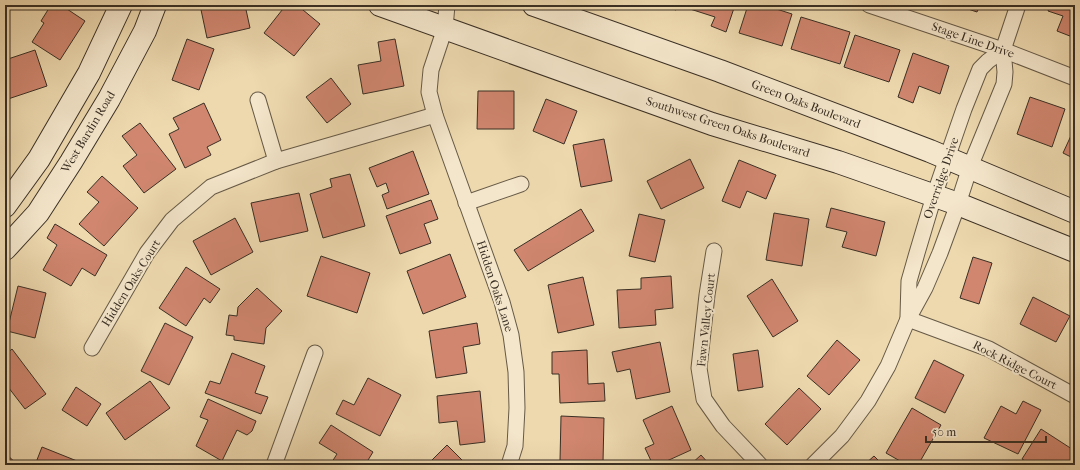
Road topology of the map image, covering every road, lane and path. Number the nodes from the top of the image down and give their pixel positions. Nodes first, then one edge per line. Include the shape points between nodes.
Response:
1 (121, 5) edge
2 (155, 5) edge
3 (380, 5) edge
4 (448, 5) edge
5 (534, 5) edge
6 (869, 5) edge
7 (1018, 5) edge
8 (445, 28) junction
9 (1003, 50) junction
10 (1075, 78) edge
11 (258, 100) dead end
12 (435, 115) junction
13 (947, 159) junction
14 (276, 161) junction
15 (970, 167) junction
16 (521, 184) dead end
17 (934, 196) junction
18 (466, 203) junction
19 (958, 204) junction
20 (5, 206) edge
21 (1075, 212) edge
22 (5, 249) edge
23 (714, 251) dead end
24 (1075, 251) edge
25 (908, 319) junction
26 (92, 348) dead end
27 (315, 353) dead end
28 (1075, 396) edge
29 (274, 465) edge
30 (509, 465) edge
31 (760, 465) edge
32 (813, 465) edge

1 - 20 main road via 89,73 47,146
2 - 22 main road, West Bardin Road via 145,31 109,99 71,162 38,213
3 - 8 main road, Southwest Green Oaks Boulevard
4 - 8 street, Hidden Oaks Lane
5 - 13 main road, Green Oaks Boulevard via 720,71
6 - 9 street, Stage Line Drive
7 - 9 street, Overridge Drive
8 - 12 street, Hidden Oaks Lane via 432,70 429,92
8 - 17 main road, Southwest Green Oaks Boulevard via 712,124 838,162
9 - 10 street, Stage Line Drive
9 - 13 street, Overridge Drive via 980,69
9 - 15 street, Overridge Drive via 1004,84
11 - 14 street
12 - 14 street, Hidden Oaks Court
12 - 18 street, Hidden Oaks Lane
13 - 15 main road, Green Oaks Boulevard
13 - 17 street, Overridge Drive
14 - 26 street, Hidden Oaks Court via 211,187 172,220 147,253
15 - 19 street, Overridge Drive
15 - 21 main road, Green Oaks Boulevard
16 - 18 street
17 - 19 main road, Southwest Green Oaks Boulevard
17 - 25 street, Overridge Drive via 909,281
18 - 30 street, Hidden Oaks Lane via 502,302 511,335 517,408 515,446
19 - 24 main road, Southwest Green Oaks Boulevard
19 - 25 street, Overridge Drive via 925,288
23 - 31 street, Fawn Valley Court via 699,368 704,399 723,426
25 - 28 street, Rock Ridge Court via 988,349
25 - 32 street, Overridge Drive via 888,366 868,401 842,436
27 - 29 street

